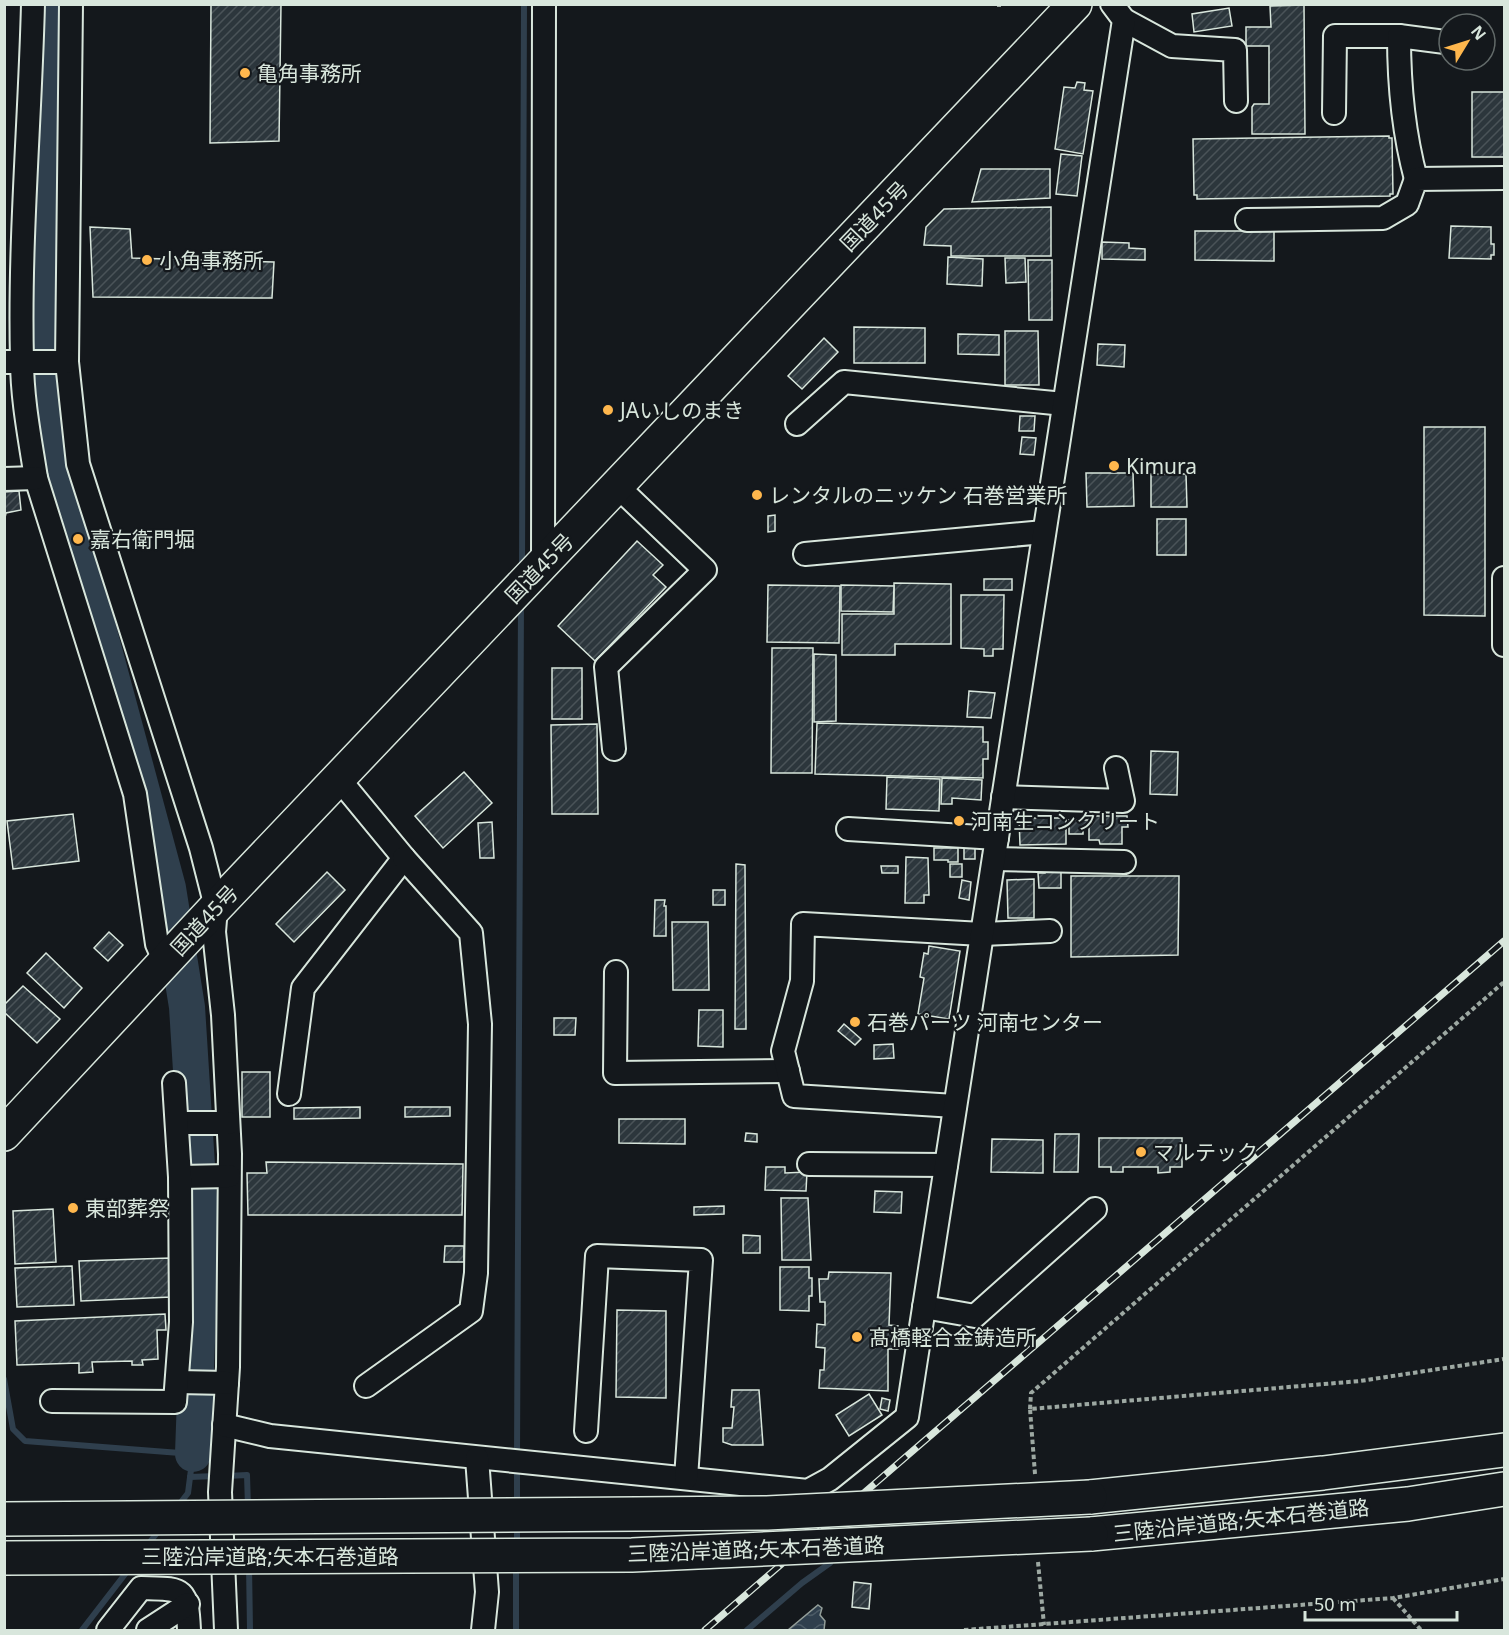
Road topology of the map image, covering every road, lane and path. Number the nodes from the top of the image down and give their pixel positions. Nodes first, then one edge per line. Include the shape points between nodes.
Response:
1 (33, 4) edge
2 (71, 4) edge
3 (544, 4) edge
4 (1075, 4) edge
5 (1118, 12) edge
6 (1399, 36) junction
7 (1437, 41) edge
8 (1236, 101) dead end
9 (1334, 113) dead end
10 (1504, 178) edge
11 (1416, 179) junction
12 (1247, 220) dead end
13 (13, 291) edge
14 (13, 362) edge
15 (67, 362) junction
16 (1064, 404) junction
17 (797, 424) dead end
18 (36, 478) junction
19 (4, 479) edge
20 (617, 486) junction
21 (1044, 532) junction
22 (805, 554) dead end
23 (538, 569) junction
24 (1504, 578) edge
25 (1504, 645) edge
26 (614, 749) dead end
27 (1116, 768) dead end
28 (337, 780) junction
29 (1004, 796) junction
30 (848, 829) dead end
31 (995, 848) junction
32 (404, 858) junction
33 (1124, 862) dead end
34 (215, 908) junction
35 (1050, 931) dead end
36 (982, 934) junction
37 (165, 962) junction
38 (616, 972) dead end
39 (1504, 982) edge
40 (788, 1071) junction
41 (174, 1083) dead end
42 (289, 1094) dead end
43 (955, 1106) junction
44 (177, 1123) junction
45 (227, 1123) junction
46 (4, 1134) edge
47 (809, 1164) dead end
48 (946, 1165) junction
49 (228, 1176) junction
50 (180, 1177) junction
51 (1095, 1209) dead end
52 (924, 1306) junction
53 (1504, 1359) edge
54 (178, 1382) junction
55 (226, 1383) junction
56 (366, 1386) dead end
57 (52, 1401) dead end
58 (1030, 1409) junction
59 (224, 1425) junction
60 (586, 1431) dead end
61 (1504, 1450) edge
62 (488, 1459) junction
63 (686, 1478) junction
64 (1035, 1478) dead end
65 (1504, 1489) edge
66 (4, 1519) edge
67 (4, 1558) edge
68 (1038, 1560) dead end
69 (1504, 1579) edge
70 (1393, 1598) junction
71 (188, 1604) junction
72 (1044, 1625) junction
73 (108, 1630) edge
74 (148, 1630) edge
75 (189, 1630) edge
76 (226, 1630) edge
77 (483, 1630) edge
78 (964, 1630) edge
79 (1421, 1630) edge

1 - 13 street
2 - 15 street
3 - 23 street
4 - 20 highway, 国道45号
5 - 8 street via 1172,46 1235,50
5 - 16 street
6 - 7 street
6 - 9 street via 1335,36
6 - 11 street via 1399,83 1407,148
10 - 11 street
11 - 12 street via 1407,204 1383,218
13 - 14 street
14 - 15 street
14 - 18 street
15 - 34 street via 78,464 201,848
16 - 17 street via 844,382
16 - 21 street
18 - 19 street
18 - 37 street via 135,794 157,944
20 - 23 highway, 国道45号
20 - 26 street via 705,570 606,667
21 - 22 street
21 - 29 street
23 - 28 highway, 国道45号
24 - 25 street
27 - 29 street via 1123,801
28 - 32 street
28 - 34 highway, 国道45号
29 - 31 street
30 - 31 street
31 - 33 street
31 - 36 street
32 - 42 street via 303,988
32 - 56 street via 471,933 480,1024 476,1272 471,1311
34 - 37 highway, 国道45号
34 - 45 street
35 - 36 street
36 - 40 street via 803,924 802,981 783,1051
36 - 43 street
37 - 46 highway, 国道45号
38 - 40 street via 615,1073
39 - 58 path via 1031,1393
40 - 43 street via 795,1096
41 - 44 street
43 - 48 street
44 - 45 street
44 - 50 street
45 - 49 street
47 - 48 street
48 - 52 street
49 - 50 street
49 - 55 street
50 - 54 street
51 - 52 street via 975,1316
52 - 63 street via 907,1417 830,1479 808,1491
53 - 58 path via 1360,1381
54 - 55 street
54 - 57 street via 175,1402
55 - 59 street
58 - 64 path
59 - 62 street via 270,1436
59 - 76 street via 220,1490
60 - 63 street via 597,1256 701,1260
61 - 66 highway, 三陸沿岸道路;矢本石巻道路, bridge via 1090,1497 766,1513
62 - 63 street
62 - 77 street
65 - 67 highway, 三陸沿岸道路;矢本石巻道路, bridge via 1408,1503 1091,1534 632,1555
68 - 72 path
69 - 70 path
70 - 72 path
70 - 79 path
71 - 73 street via 182,1592 174,1588 141,1588
71 - 74 street
71 - 75 street
72 - 78 path

